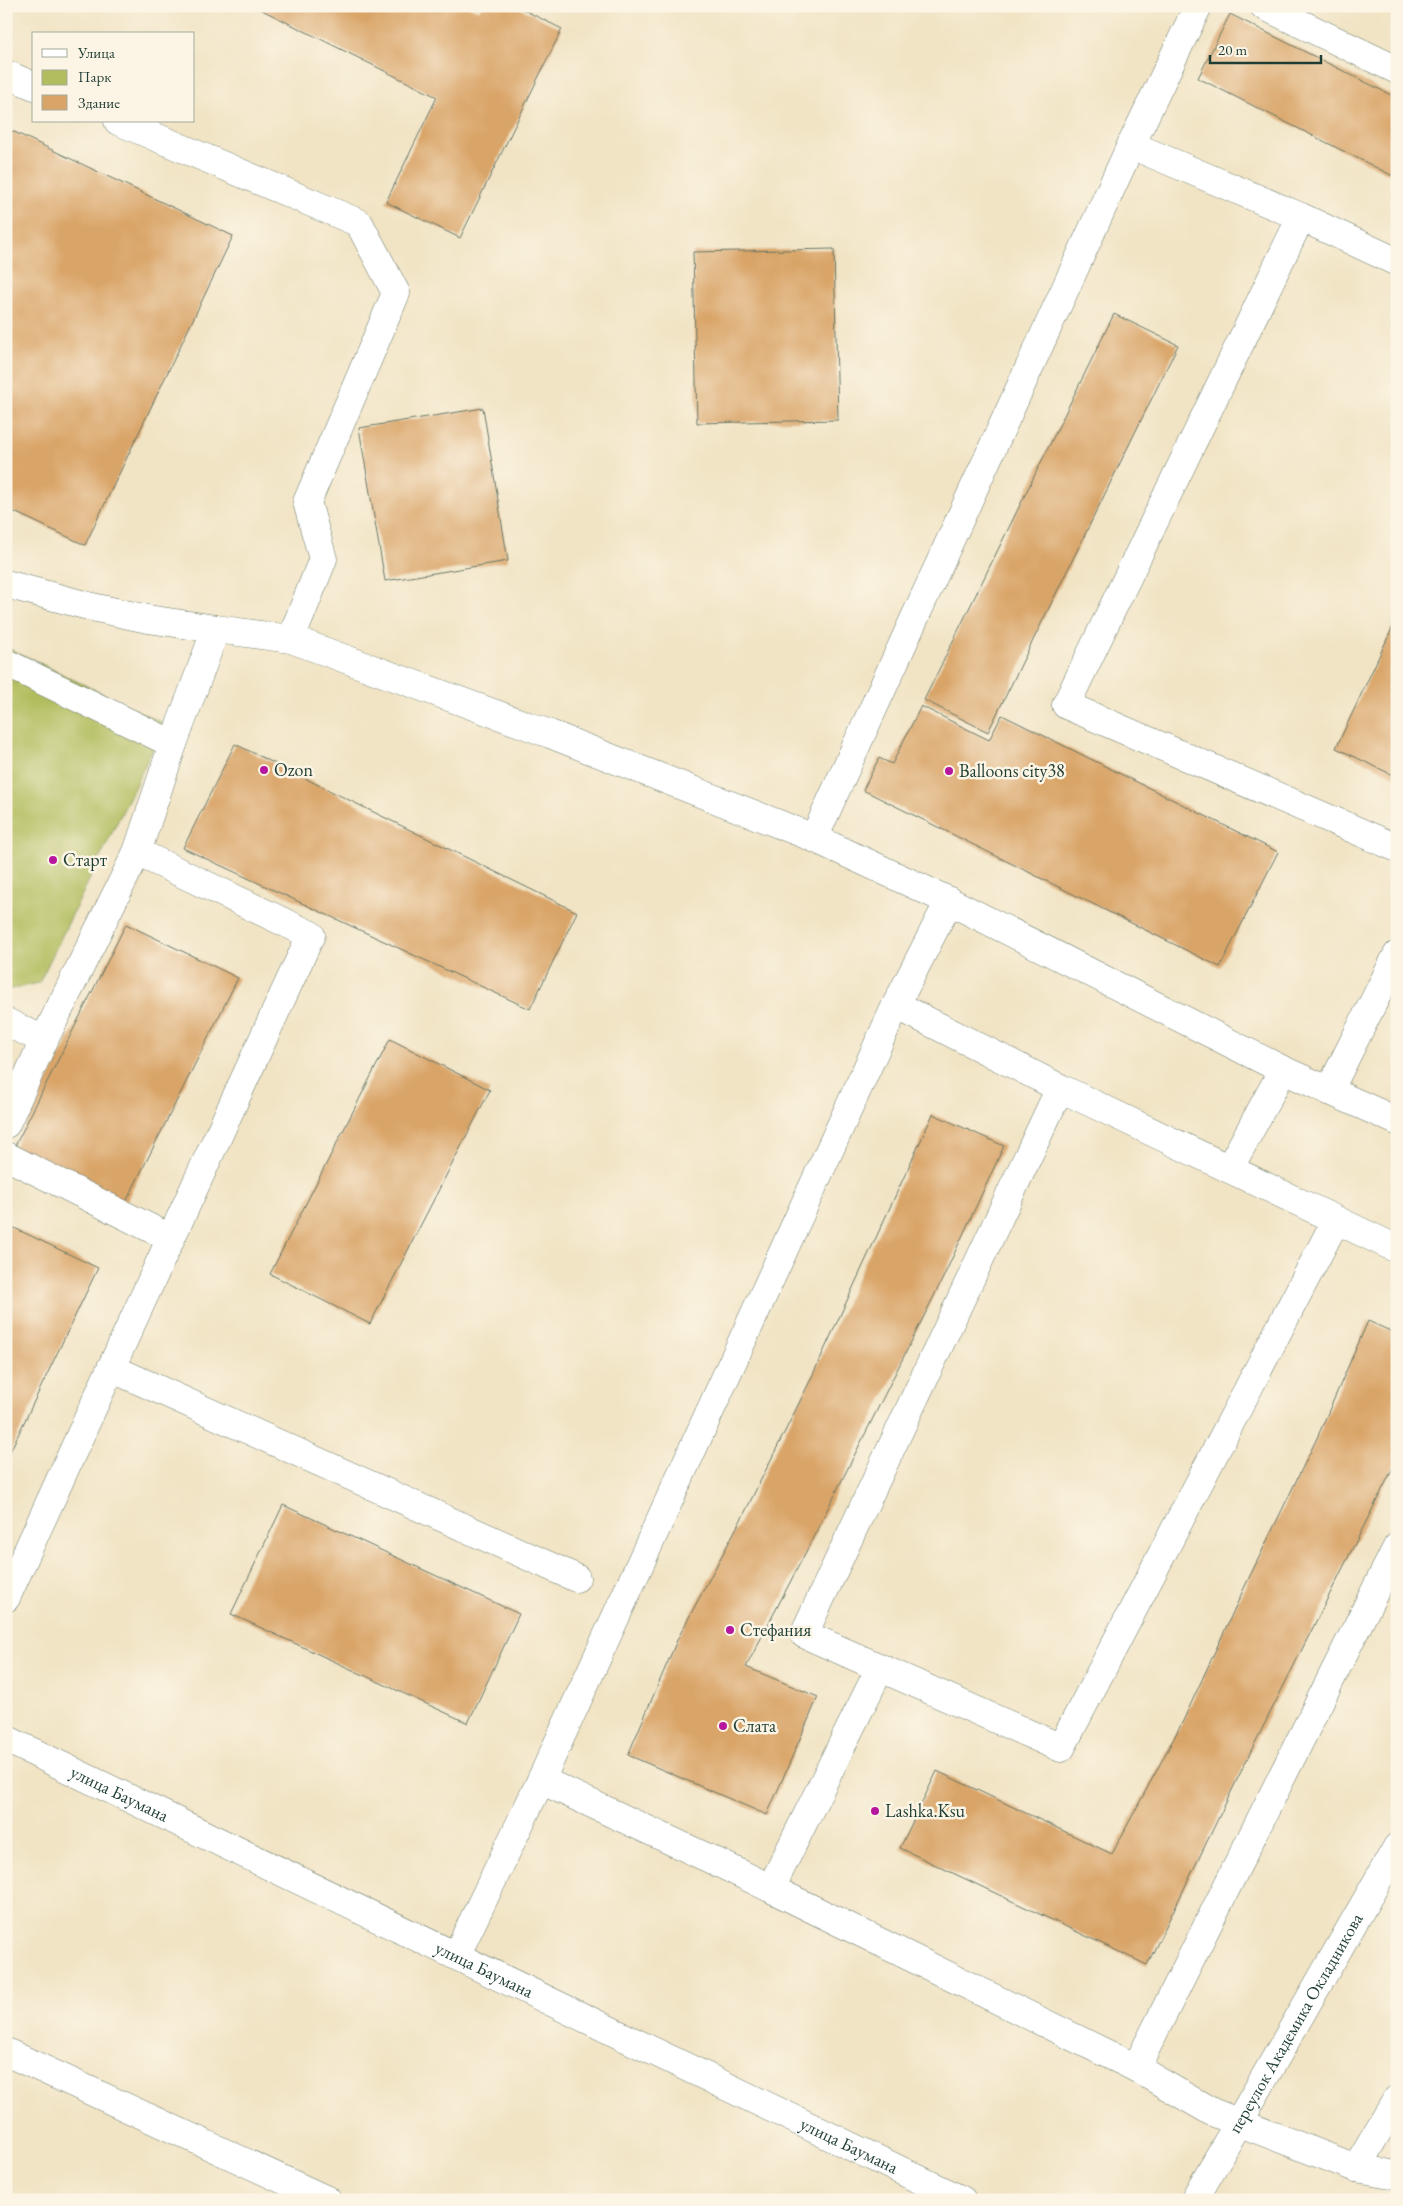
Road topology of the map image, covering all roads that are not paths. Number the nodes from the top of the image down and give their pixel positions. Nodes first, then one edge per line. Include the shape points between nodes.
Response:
1 (1198, 6) edge
2 (1264, 6) edge
3 (1397, 70) edge
4 (6, 74) edge
5 (32, 85) edge
6 (120, 122) edge
7 (1131, 145) junction
8 (1301, 217) junction
9 (1397, 262) edge
10 (6, 584) edge
11 (216, 630) junction
12 (291, 639) junction
13 (6, 663) edge
14 (173, 744) junction
15 (814, 838) junction
16 (1397, 848) edge
17 (137, 852) junction
18 (950, 901) junction
19 (1397, 955) edge
20 (896, 1006) junction
21 (6, 1022) edge
22 (44, 1040) junction
23 (1283, 1070) junction
24 (1060, 1088) junction
25 (1329, 1090) junction
26 (1397, 1121) edge
27 (6, 1124) edge
28 (6, 1156) edge
29 (1229, 1169) junction
30 (1336, 1220) junction
31 (170, 1238) junction
32 (1397, 1249) edge
33 (111, 1368) junction
34 (1397, 1547) edge
35 (576, 1578) dead end
36 (6, 1598) edge
37 (880, 1668) junction
38 (6, 1739) edge
39 (541, 1780) junction
40 (1397, 1847) edge
41 (771, 1888) junction
42 (456, 1956) junction
43 (6, 2052) edge
44 (1136, 2068) junction
45 (1397, 2099) edge
46 (1239, 2123) junction
47 (1356, 2168) junction
48 (1397, 2175) edge
49 (327, 2200) edge
50 (962, 2200) edge
51 (1194, 2200) edge

1 - 7 street
2 - 3 street
4 - 5 street
6 - 12 street via 359,223 396,292 306,502 324,559
7 - 8 street
7 - 15 street
8 - 9 street
8 - 16 street via 1066,705
10 - 11 street via 129,616
11 - 12 street
11 - 14 street
12 - 15 street via 550,734
13 - 14 street
14 - 17 street
15 - 18 street
17 - 22 street
17 - 31 street via 311,935
18 - 20 street
18 - 23 street
19 - 25 street
20 - 24 street
20 - 39 street
21 - 22 street
22 - 27 street
23 - 25 street
23 - 29 street
24 - 29 street
24 - 37 street via 804,1634
25 - 26 street
28 - 31 street
29 - 30 street
30 - 32 street
30 - 37 street via 1061,1748
31 - 33 street
33 - 35 street
33 - 36 street
34 - 44 street
37 - 41 street
38 - 42 street, улица Баумана
39 - 41 street
39 - 42 street
40 - 46 street, переулок Академика Окладникова
41 - 44 street
42 - 50 street, улица Баумана
43 - 49 street
44 - 46 street via 1212,2112
45 - 47 street
46 - 47 street
46 - 51 street, переулок Академика Окладникова
47 - 48 street

